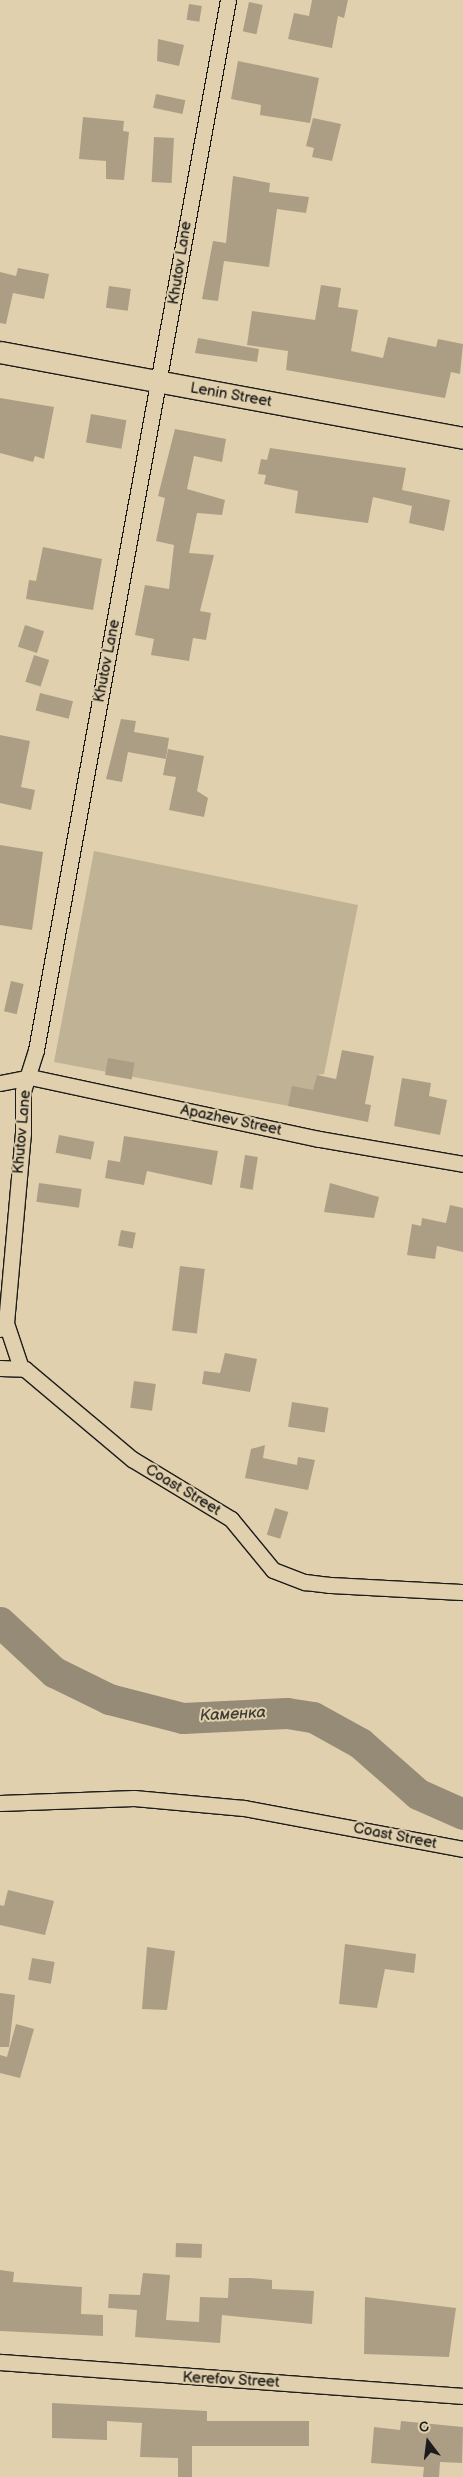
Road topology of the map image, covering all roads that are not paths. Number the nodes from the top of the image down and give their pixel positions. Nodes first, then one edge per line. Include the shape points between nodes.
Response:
1 (228, 0) edge
2 (0, 352) edge
3 (159, 382) junction
4 (463, 438) edge
5 (30, 1077) junction
6 (0, 1083) edge
7 (463, 1164) edge
8 (3, 1326) edge
9 (0, 1368) edge
10 (22, 1368) junction
11 (463, 1592) edge
12 (0, 1803) edge
13 (463, 1849) edge
14 (0, 2362) edge
15 (463, 2396) edge

1 - 3 street, Khutov Lane via 202,126
2 - 3 street, Lenin Street
3 - 4 street, Lenin Street
3 - 5 street, Khutov Lane
5 - 6 street, Apazhev Street
5 - 7 street, Apazhev Street via 319,1139
5 - 8 street, Khutov Lane via 23,1091 23,1134
8 - 10 street
9 - 10 street
10 - 11 street, Coast Street via 46,1383 132,1459 231,1519 273,1570 305,1582 329,1585
12 - 13 street, Coast Street via 134,1798 244,1808
14 - 15 street, Kerefov Street

